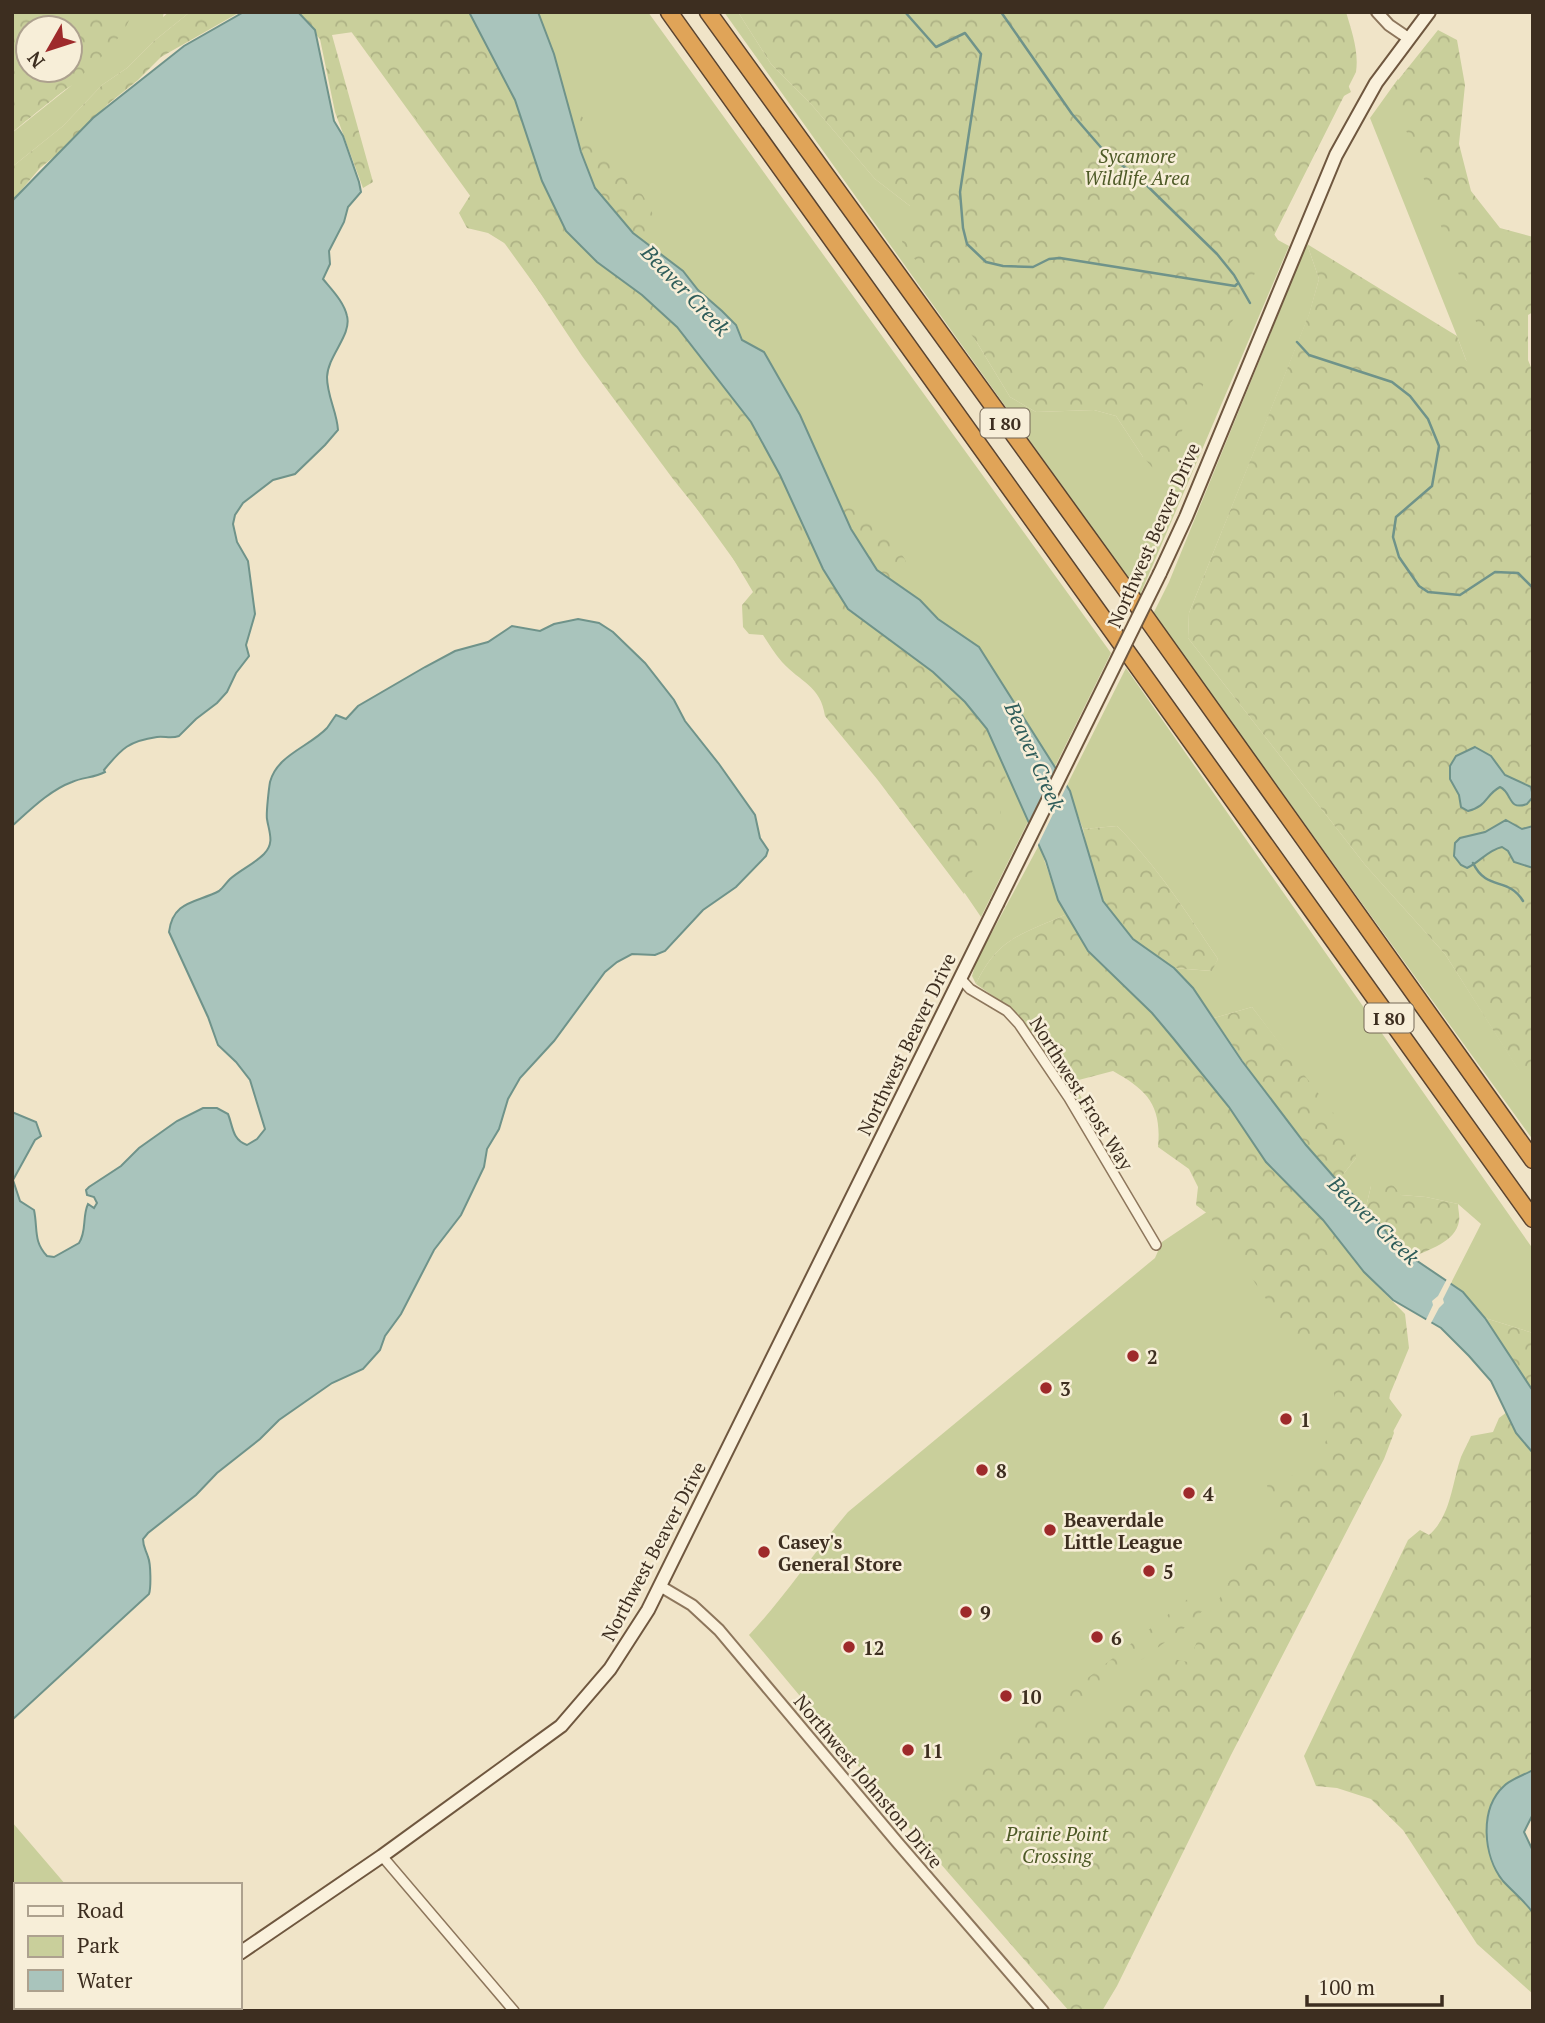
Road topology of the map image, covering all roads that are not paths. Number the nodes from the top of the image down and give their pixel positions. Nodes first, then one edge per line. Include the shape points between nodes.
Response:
1 (668, 12) edge
2 (708, 12) edge
3 (1377, 12) edge
4 (1429, 12) edge
5 (1408, 38) junction
6 (960, 978) junction
7 (1533, 1160) edge
8 (1533, 1219) edge
9 (1156, 1245) dead end
10 (660, 1586) junction
11 (382, 1856) junction
12 (242, 1952) edge
13 (514, 2011) edge
14 (1043, 2011) edge

1 - 8 highway, I 80
2 - 7 highway, I 80
3 - 5 street
4 - 5 main road, Northwest Beaver Drive
5 - 6 main road, Northwest Beaver Drive, bridge via 1376,83 1336,155 1186,517
6 - 9 street, Northwest Frost Way via 1019,1024 1069,1098
6 - 10 main road, Northwest Beaver Drive
10 - 11 main road, Northwest Beaver Drive via 610,1669 561,1726
10 - 14 street, Northwest Johnston Drive via 692,1605 719,1630
11 - 12 main road, Northwest Beaver Drive
11 - 13 street

